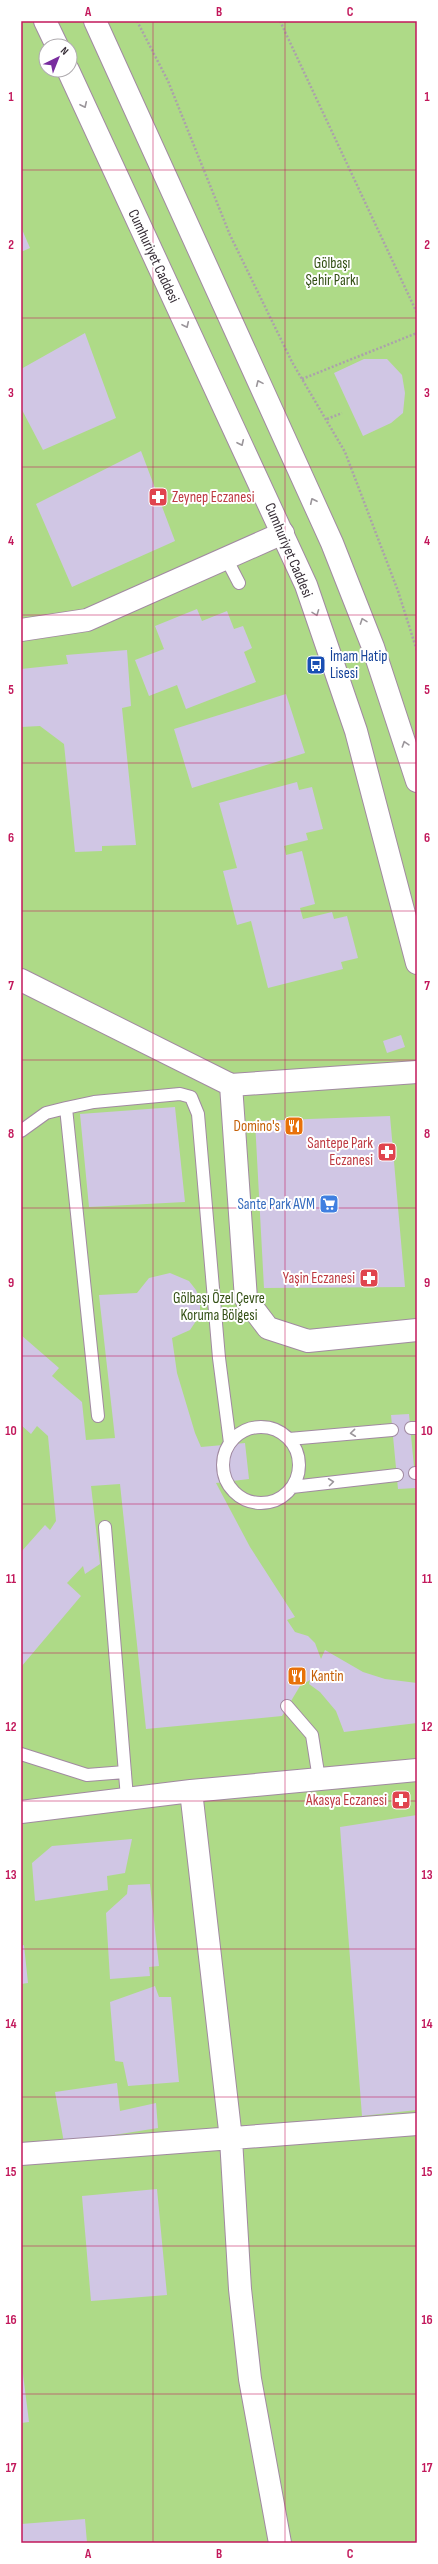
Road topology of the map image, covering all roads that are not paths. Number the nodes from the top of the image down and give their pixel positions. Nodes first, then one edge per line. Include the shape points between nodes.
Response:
1 (45, 21) edge
2 (95, 21) edge
3 (53, 38) edge
4 (72, 78) edge
5 (283, 533) junction
6 (226, 558) junction
7 (239, 583) dead end
8 (21, 630) edge
9 (417, 781) edge
10 (417, 963) edge
11 (21, 980) edge
12 (417, 1072) edge
13 (232, 1085) junction
14 (66, 1108) junction
15 (21, 1132) edge
16 (417, 1330) edge
17 (98, 1416) dead end
18 (392, 1430) dead end
19 (289, 1439) junction
20 (230, 1443) junction
21 (397, 1475) dead end
22 (292, 1487) junction
23 (105, 1527) dead end
24 (287, 1706) dead end
25 (21, 1754) edge
26 (417, 1770) edge
27 (125, 1772) junction
28 (319, 1779) junction
29 (191, 1791) junction
30 (127, 1798) junction
31 (21, 1812) edge
32 (417, 2124) edge
33 (231, 2138) junction
34 (21, 2154) edge
35 (280, 2543) edge

1 - 3 street
9 -> 2 street via 373,647 332,543
4 -> 5 street, Cumhuriyet Caddesi
5 - 6 street
5 -> 10 street, Cumhuriyet Caddesi via 324,634 356,731
6 - 7 lane
6 - 8 street via 87,620
11 - 13 street
12 - 13 street via 376,1068
13 - 16 street via 246,1299 268,1328 308,1341
14 - 15 lane via 46,1112
14 - 17 lane
14 - 20 lane via 94,1102 180,1094 191,1097 197,1107 219,1358
18 -> 19 lane
19 - 20 lane via 270,1428 258,1427 238,1434
19 - 22 lane via 299,1463
20 - 22 lane via 223,1466 227,1481 236,1494 250,1501 266,1503 282,1497
22 -> 21 lane
23 - 27 lane
24 - 28 lane via 312,1735
25 - 27 lane via 87,1775
26 - 28 street
27 - 30 lane
28 - 29 street
29 - 30 street
29 - 33 street
30 - 31 street
32 - 33 street
33 - 34 street
33 - 35 street via 240,2289 250,2379

